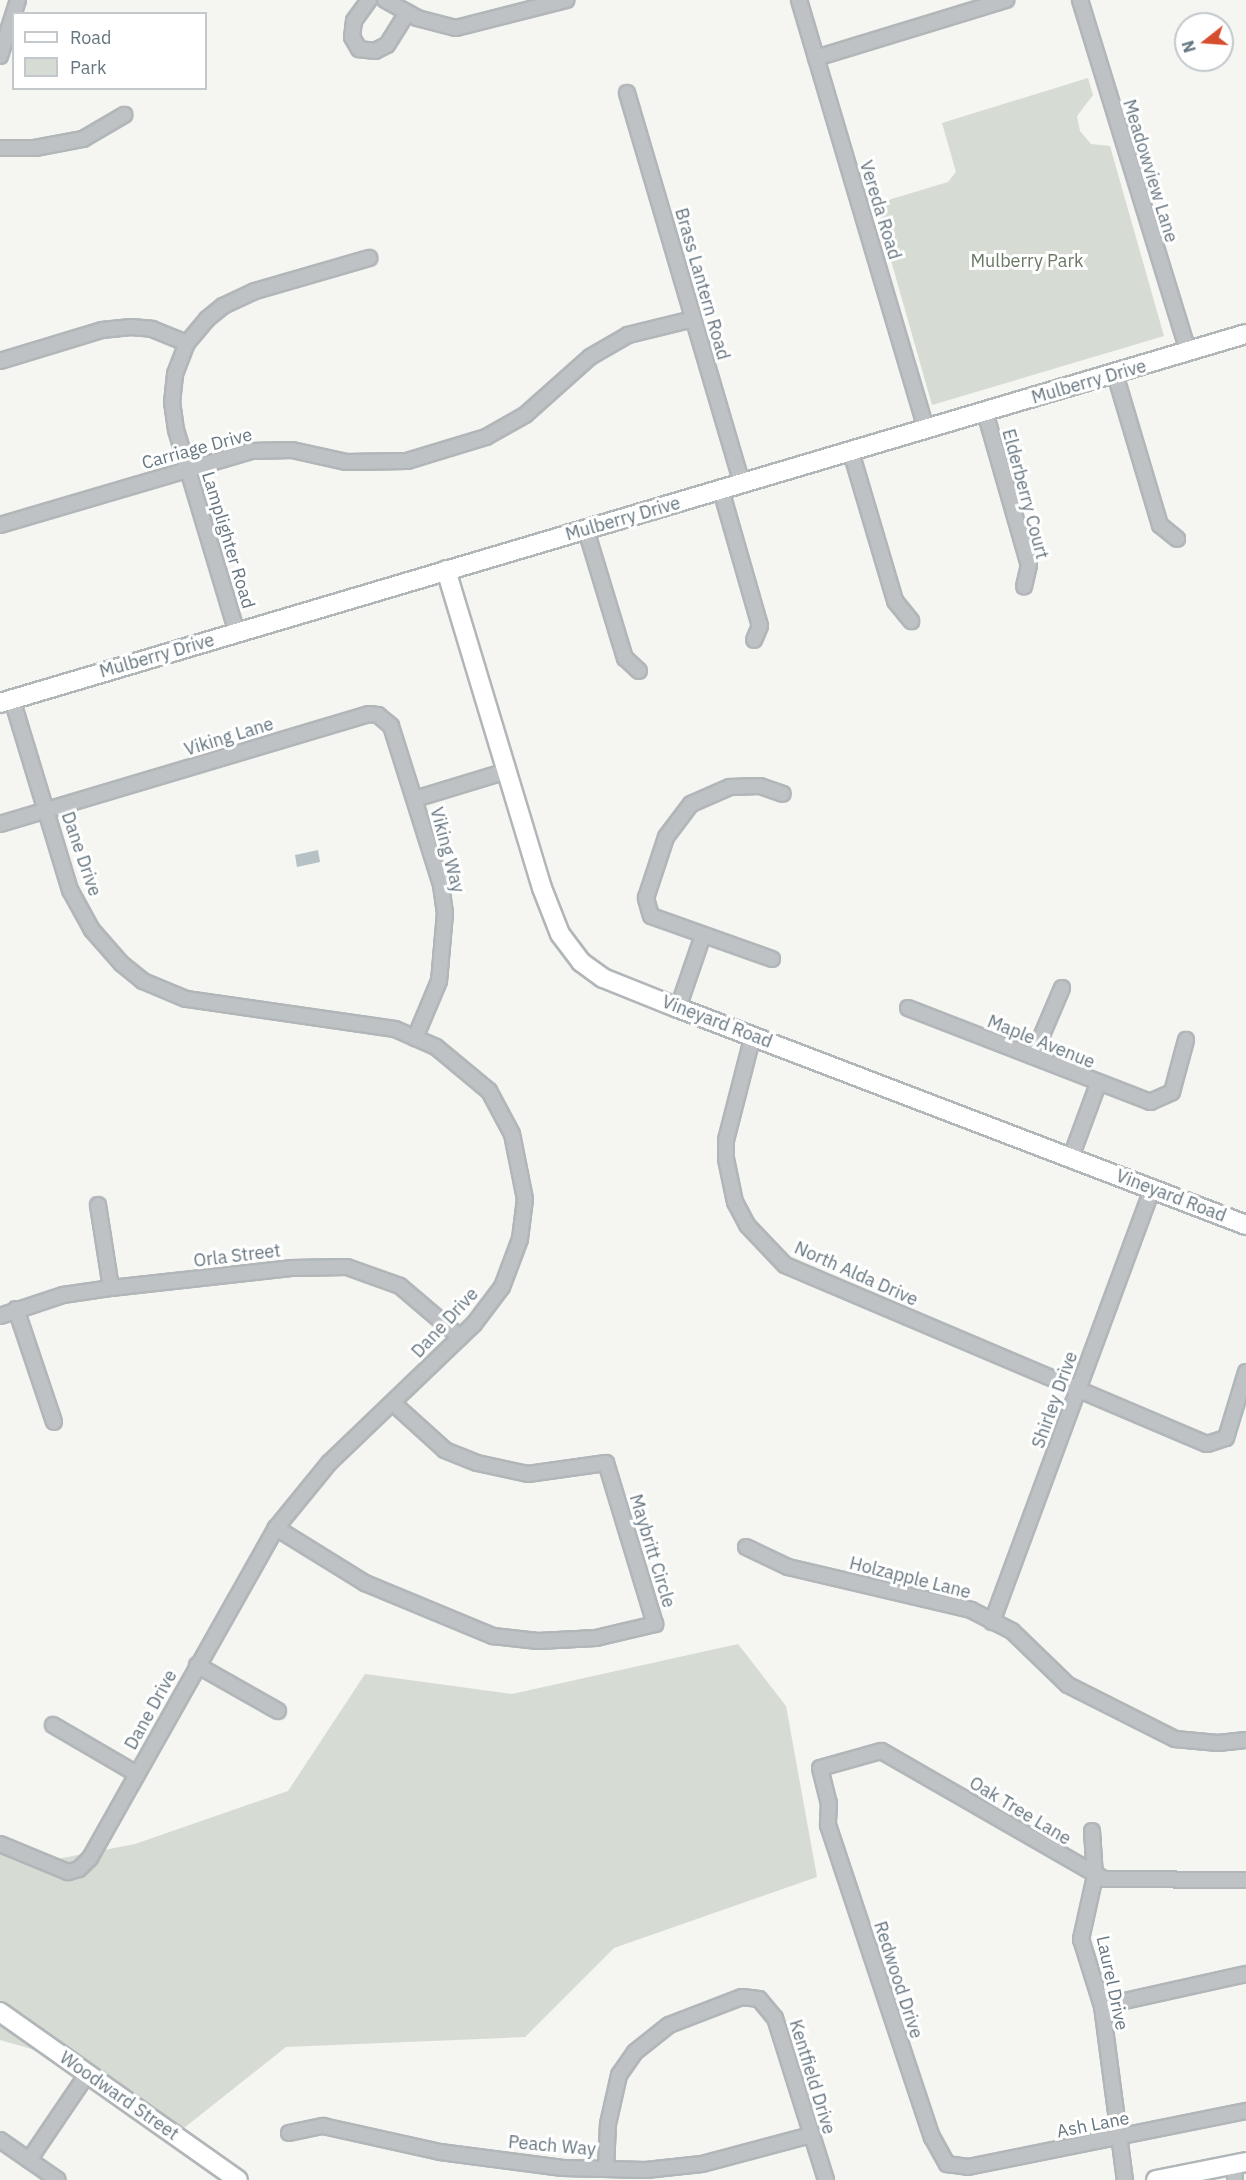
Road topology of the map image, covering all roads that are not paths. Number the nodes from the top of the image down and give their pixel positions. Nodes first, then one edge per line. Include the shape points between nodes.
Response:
1 (369, 0) edge
2 (386, 0) edge
3 (566, 0) edge
4 (798, 0) edge
5 (1006, 0) edge
6 (1080, 0) edge
7 (407, 13) junction
8 (12, 19) edge
9 (0, 56) edge
10 (816, 58) junction
11 (627, 93) dead end
12 (124, 115) dead end
13 (0, 148) edge
14 (369, 258) dead end
15 (693, 319) junction
16 (1246, 334) edge
17 (187, 343) junction
18 (1188, 352) junction
19 (0, 361) edge
20 (1115, 374) junction
21 (985, 412) junction
22 (927, 430) junction
23 (851, 452) junction
24 (188, 469) junction
25 (742, 484) junction
26 (721, 490) junction
27 (0, 525) edge
28 (586, 530) junction
29 (1177, 539) dead end
30 (446, 570) junction
31 (1024, 586) dead end
32 (911, 621) dead end
33 (237, 633) junction
34 (754, 640) dead end
35 (639, 671) dead end
36 (6, 701) edge
37 (507, 771) junction
38 (783, 794) dead end
39 (415, 799) junction
40 (47, 810) junction
41 (0, 824) edge
42 (703, 935) junction
43 (772, 959) dead end
44 (1062, 988) dead end
45 (678, 1008) junction
46 (908, 1008) dead end
47 (753, 1035) junction
48 (415, 1038) junction
49 (1186, 1040) dead end
50 (1033, 1056) junction
51 (1098, 1084) junction
52 (1071, 1157) junction
53 (1152, 1190) junction
54 (98, 1205) dead end
55 (1246, 1225) edge
56 (111, 1288) junction
57 (16, 1309) junction
58 (0, 1316) edge
59 (460, 1337) junction
60 (1246, 1372) edge
61 (1079, 1388) junction
62 (393, 1403) junction
63 (54, 1422) dead end
64 (276, 1528) junction
65 (746, 1547) dead end
66 (992, 1622) junction
67 (197, 1665) junction
68 (278, 1711) dead end
69 (53, 1725) dead end
70 (1246, 1740) edge
71 (137, 1774) junction
72 (829, 1803) joint
73 (1092, 1831) dead end
74 (0, 1844) edge
75 (1095, 1876) junction
76 (1246, 1880) edge
77 (1246, 1974) edge
78 (1102, 2006) junction
79 (0, 2012) edge
80 (88, 2073) junction
81 (1246, 2111) edge
82 (289, 2133) dead end
83 (811, 2135) junction
84 (1119, 2138) junction
85 (0, 2140) edge
86 (29, 2160) junction
87 (947, 2164) joint
88 (606, 2169) junction
89 (1239, 2169) edge
90 (58, 2180) edge
91 (238, 2180) edge
92 (826, 2180) edge
93 (1125, 2180) edge
94 (1156, 2180) edge

1 - 7 street via 354,21 352,37 359,49 375,51 387,45
2 - 7 street
3 - 7 street via 456,28
4 - 10 street, Vereda Road
5 - 10 street
6 - 18 street, Meadowview Lane
8 - 9 street
10 - 22 street, Vereda Road
11 - 15 street, Brass Lantern Road
12 - 13 street via 83,139 35,148
14 - 17 street, Lamplighter Road via 255,291 207,318
15 - 24 street, Carriage Drive via 628,335 590,357 515,420 486,437 407,461 346,462 292,450 251,451
15 - 25 street, Brass Lantern Road
16 - 18 street, Mulberry Drive
17 - 19 street via 131,327 102,330
17 - 24 street, Lamplighter Road via 175,374 172,403
18 - 20 street, Mulberry Drive
20 - 21 street, Mulberry Drive
20 - 29 street via 1160,525
21 - 22 street, Mulberry Drive
21 - 31 street, Elderberry Court via 1029,565
22 - 23 street, Mulberry Drive
23 - 25 street, Mulberry Drive
23 - 32 street via 895,602
24 - 27 street, Carriage Drive
24 - 33 street, Lamplighter Road
25 - 26 street, Mulberry Drive
26 - 28 street, Mulberry Drive
26 - 34 street via 760,626
28 - 30 street, Mulberry Drive
28 - 35 street via 625,658
30 - 33 street, Mulberry Drive
30 - 37 street, Vineyard Road
33 - 36 street, Mulberry Drive
36 - 40 street, Dane Drive
37 - 39 street, Viking Way
37 - 45 street, Vineyard Road via 542,888 568,946 581,962 603,978
38 - 42 street via 760,786 729,787 691,804 666,837 646,898 651,916
39 - 40 street, Viking Lane via 392,726 369,714
39 - 48 street, Viking Way via 441,885 446,927 439,981
40 - 41 street, Viking Lane
40 - 48 street, Dane Drive via 70,890 92,930 143,981 186,999 395,1029
42 - 43 street
42 - 45 street
44 - 50 street
45 - 47 street, Vineyard Road
46 - 50 street, Maple Avenue
47 - 52 street, Vineyard Road
47 - 61 street, North Alda Drive via 726,1140 735,1202 747,1225 785,1265
48 - 59 street, Dane Drive via 436,1047 489,1091 512,1134 525,1199 520,1239 502,1287
49 - 51 street, Maple Avenue via 1172,1092 1162,1099 1150,1102
50 - 51 street, Maple Avenue
51 - 52 street
52 - 53 street, Vineyard Road
53 - 55 street, Vineyard Road
53 - 61 street, Shirley Drive
54 - 56 street
56 - 57 street, Orla Street via 63,1295
56 - 59 street, Orla Street via 291,1268 347,1267 400,1286
57 - 58 street, Orla Street
57 - 63 street
59 - 62 street, Dane Drive
60 - 61 street, North Alda Drive via 1226,1438 1207,1444
61 - 66 street, Shirley Drive
62 - 64 street, Dane Drive via 329,1463
62 - 64 street, Maybritt Circle via 445,1450 477,1463 528,1474 606,1463 655,1624 596,1638 537,1641 493,1636 364,1583
64 - 67 street, Dane Drive
65 - 66 street, Holzapple Lane via 788,1567 971,1610
66 - 70 street, Holzapple Lane via 1012,1631 1068,1686 1121,1714 1175,1739 1218,1743
67 - 68 street
67 - 71 street, Dane Drive
69 - 71 street
71 - 74 street, Dane Drive via 90,1858 79,1869 68,1872
72 - 75 street, Oak Tree Lane via 820,1768 881,1751
72 - 87 street, Redwood Drive via 828,1825 932,2137
73 - 75 street, Laurel Drive
75 - 76 street, Oak Tree Lane via 1202,1882
75 - 78 street, Laurel Drive via 1081,1938
77 - 78 street
78 - 84 street, Laurel Drive
79 - 80 street, Woodward Street
80 - 86 street
80 - 91 street, Woodward Street
81 - 84 street, Ash Lane
82 - 88 street, Peach Way via 322,2126 440,2152 563,2168
83 - 88 street, Peach Way via 702,2164
83 - 88 street, Kentfield Drive via 775,2018 759,1999 742,1997 669,2025 635,2052 619,2075 608,2124
83 - 92 street, Kentfield Drive
84 - 87 street, Ash Lane via 968,2167
84 - 93 street, Laurel Drive
85 - 86 street
86 - 90 street
89 - 94 street

